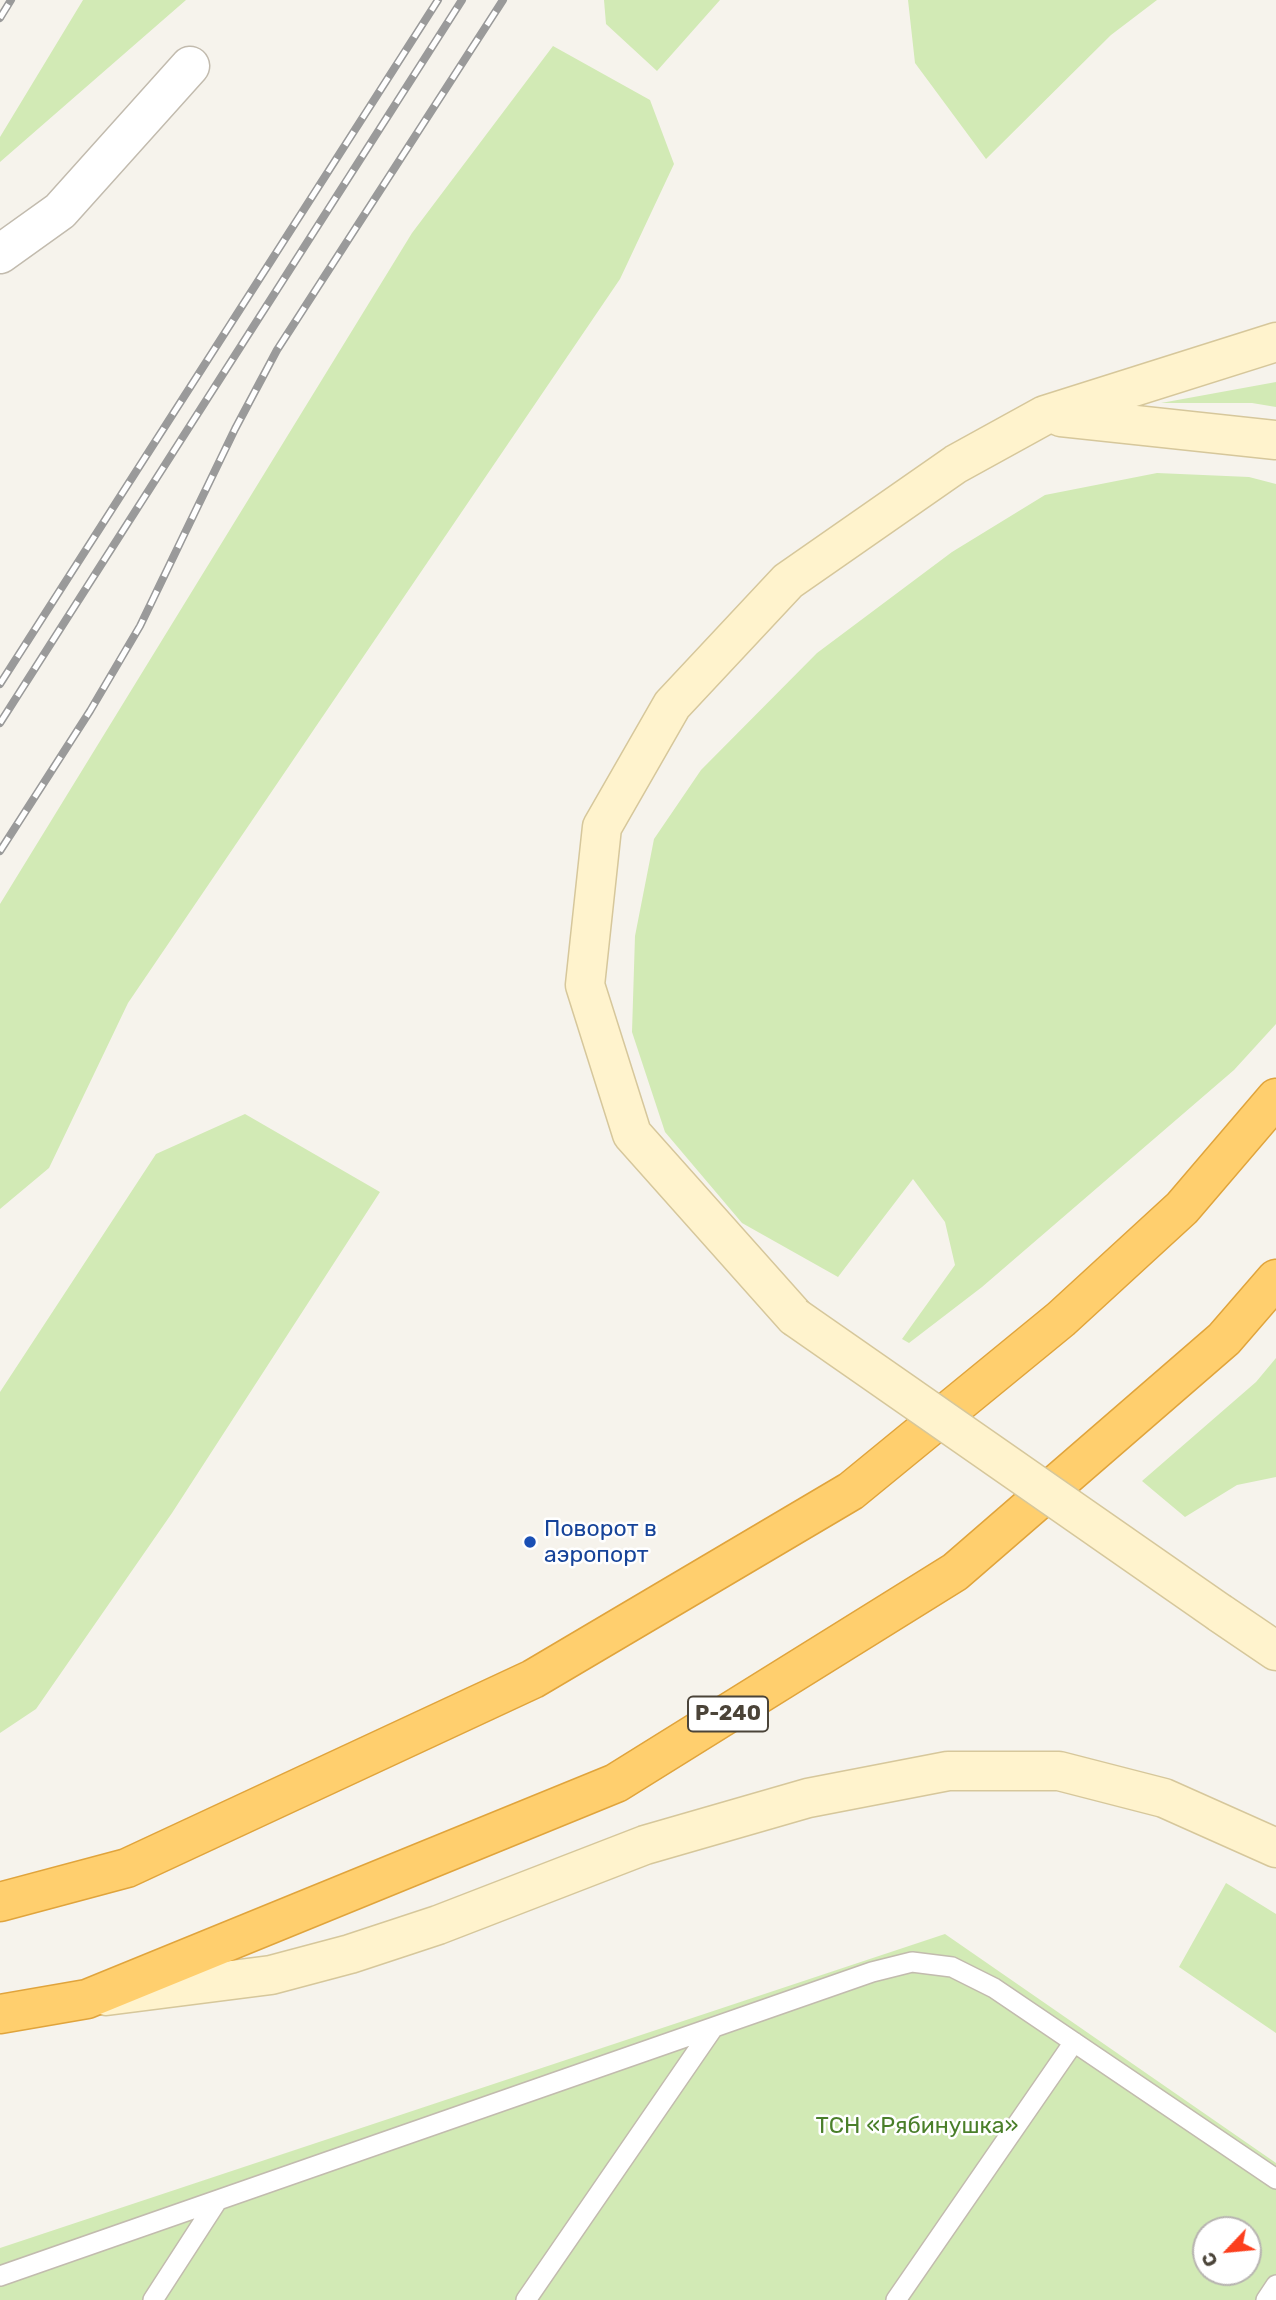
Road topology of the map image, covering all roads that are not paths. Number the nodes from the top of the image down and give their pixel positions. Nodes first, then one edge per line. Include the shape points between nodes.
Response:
1 (190, 65) dead end
2 (0, 254) edge
3 (1276, 342) edge
4 (1045, 415) junction
5 (1276, 440) edge
6 (1274, 1100) edge
7 (1276, 1279) edge
8 (1276, 1651) edge
9 (1276, 1848) edge
10 (0, 1902) edge
11 (87, 1999) junction
12 (0, 2014) edge
13 (713, 2028) junction
14 (1074, 2042) junction
15 (1276, 2179) edge
16 (217, 2201) junction
17 (0, 2276) edge
18 (1276, 2285) edge
19 (153, 2300) edge
20 (526, 2300) edge
21 (896, 2300) edge
22 (1266, 2300) edge

1 - 2 street via 60,211
3 - 4 main road
4 - 5 main road
4 - 8 main road, bridge via 956,464 788,581 672,705 602,827 586,985 632,1134 795,1317
6 - 10 highway via 1182,1208 1061,1320 850,1491 533,1679 127,1868
7 - 11 highway, Р-240 via 1224,1339 955,1572 616,1783
9 - 11 main road via 1164,1798 1059,1771 948,1771 808,1798 645,1845 438,1925 271,1975
11 - 12 highway, Р-240
13 - 14 lane via 912,1962 952,1967
13 - 16 lane
13 - 20 lane
14 - 15 lane
14 - 21 lane
16 - 17 lane
16 - 19 lane
18 - 22 lane

